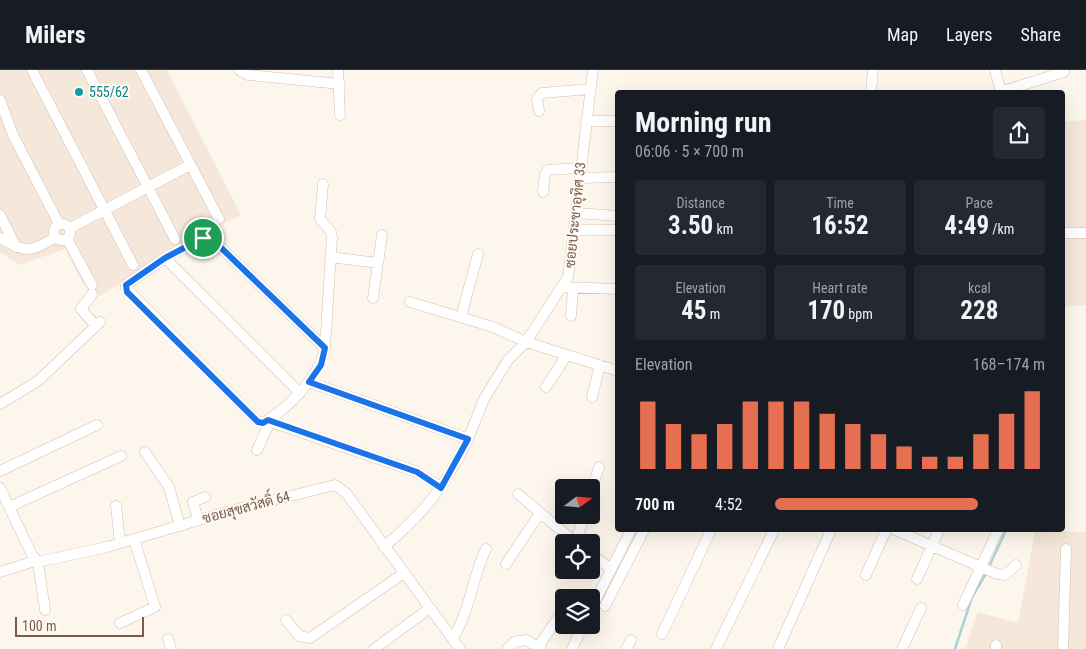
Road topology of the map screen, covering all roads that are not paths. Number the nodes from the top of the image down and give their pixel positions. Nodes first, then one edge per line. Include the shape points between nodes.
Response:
1 (32, 70) edge
2 (88, 70) edge
3 (141, 70) edge
4 (239, 70) edge
5 (338, 70) edge
6 (593, 70) edge
7 (873, 70) edge
8 (995, 70) edge
9 (1067, 71) edge
10 (340, 84) junction
11 (590, 89) junction
12 (871, 90) edge
13 (1000, 90) edge
14 (1006, 90) edge
15 (0, 100) edge
16 (539, 112) dead end
17 (340, 115) dead end
18 (586, 121) junction
19 (615, 121) edge
20 (190, 165) junction
21 (580, 173) junction
22 (615, 178) edge
23 (323, 184) dead end
24 (148, 187) junction
25 (543, 192) dead end
26 (104, 210) junction
27 (576, 213) junction
28 (0, 215) edge
29 (615, 216) edge
30 (218, 219) dead end
31 (59, 224) junction
32 (70, 228) junction
33 (574, 230) junction
34 (615, 230) edge
35 (1065, 233) edge
36 (1086, 233) edge
37 (382, 235) dead end
38 (56, 237) junction
39 (0, 238) edge
40 (67, 239) junction
41 (175, 239) dead end
42 (16, 247) junction
43 (478, 254) dead end
44 (330, 257) junction
45 (165, 258) junction
46 (378, 263) junction
47 (133, 265) dead end
48 (568, 287) junction
49 (615, 289) edge
50 (373, 298) dead end
51 (410, 302) dead end
52 (571, 316) dead end
53 (461, 317) junction
54 (526, 342) junction
55 (325, 348) junction
56 (567, 355) junction
57 (600, 365) junction
58 (615, 370) edge
59 (309, 382) junction
60 (546, 387) dead end
61 (300, 393) junction
62 (592, 397) dead end
63 (0, 404) edge
64 (269, 421) junction
65 (97, 425) dead end
66 (468, 439) junction
67 (257, 450) dead end
68 (146, 452) dead end
69 (122, 456) dead end
70 (599, 467) dead end
71 (0, 471) edge
72 (595, 479) edge
73 (0, 488) edge
74 (441, 488) junction
75 (518, 494) dead end
76 (205, 497) dead end
77 (116, 506) dead end
78 (9, 507) junction
79 (540, 513) junction
80 (198, 520) junction
81 (180, 526) junction
82 (630, 532) edge
83 (643, 532) edge
84 (710, 532) edge
85 (773, 532) edge
86 (830, 532) edge
87 (885, 532) edge
88 (899, 532) edge
89 (938, 532) edge
90 (998, 532) edge
91 (565, 534) edge
92 (134, 539) junction
93 (120, 543) junction
94 (384, 547) junction
95 (931, 547) junction
96 (486, 549) dead end
97 (1066, 549) dead end
98 (600, 561) edge
99 (37, 562) junction
100 (506, 564) dead end
101 (1016, 565) dead end
102 (611, 569) junction
103 (988, 570) junction
104 (0, 572) edge
105 (404, 573) junction
106 (866, 575) dead end
107 (917, 580) dead end
108 (600, 591) edge
109 (963, 605) dead end
110 (605, 606) dead end
111 (430, 608) junction
112 (921, 608) dead end
113 (45, 610) dead end
114 (286, 620) dead end
115 (120, 623) dead end
116 (555, 623) edge
117 (580, 634) edge
118 (662, 634) dead end
119 (452, 638) junction
120 (540, 648) edge
121 (374, 649) edge
122 (460, 649) edge
123 (506, 649) edge
124 (572, 649) edge
125 (716, 649) edge
126 (778, 649) edge
127 (902, 649) edge
128 (1064, 649) edge

1 - 26 street
2 - 24 street
3 - 20 street
4 - 10 street via 248,75
5 - 10 street
6 - 11 street, ซอยประชาอุทิศ 33
7 - 12 street
8 - 13 street
9 - 14 street
10 - 17 street
11 - 16 street via 542,93 537,99
11 - 18 street, ซอยประชาอุทิศ 33
15 - 31 street via 13,135
18 - 19 street
18 - 21 street, ซอยประชาอุทิศ 33
20 - 24 street
20 - 30 street
21 - 22 street
21 - 25 street via 548,170
21 - 27 street, ซอยประชาอุทิศ 33
23 - 44 street via 320,219 331,232
24 - 26 street
24 - 41 street
26 - 32 street
26 - 47 street
27 - 29 street
27 - 33 street, ซอยประชาอุทิศ 33
28 - 42 street
31 - 32 street via 67,224
31 - 38 street via 54,230
32 - 40 street via 71,234
33 - 34 street
33 - 48 street, ซอยประชาอุทิศ 33
35 - 36 street
37 - 46 street
38 - 40 street
38 - 42 street via 34,250
39 - 42 street
40 - 63 street via 92,289 81,309 98,324 38,381
43 - 53 street
44 - 46 street
44 - 55 street
45 - 55 street via 203,238 214,241
45 - 61 street
45 - 64 street via 126,285 127,292 258,422
46 - 50 street
48 - 49 street
48 - 52 street
48 - 54 street, ซอยประชาอุทิศ 33
51 - 53 street
53 - 54 street
54 - 56 street
54 - 66 street, ซอยประชาอุทิศ 33 via 508,360 484,399
55 - 59 street via 321,365
56 - 57 street
56 - 60 street
57 - 58 street
57 - 62 street
59 - 61 street
59 - 66 street
61 - 64 street
64 - 67 street
64 - 74 street via 417,472
65 - 71 street
66 - 74 street, ซอยประชาอุทิศ 33
68 - 81 street via 169,487
69 - 78 street
70 - 72 street
73 - 78 street
74 - 94 street, ซอยประชาอุทิศ 33 via 415,520
75 - 79 street
76 - 80 street via 193,502
77 - 93 street
78 - 99 street
79 - 91 street
79 - 100 street
80 - 81 street, ซอยสุขสวัสดิ์ 64
80 - 94 street, ซอยสุขสวัสดิ์ 64 via 335,485 346,493
81 - 92 street, ซอยสุขสวัสดิ์ 64
82 - 102 street
83 - 110 street
84 - 118 street
85 - 125 street
86 - 126 street
87 - 106 street
88 - 95 street
89 - 95 street
90 - 103 street
92 - 93 street, ซอยสุขสวัสดิ์ 64
92 - 115 street via 155,607
93 - 99 street, ซอยสุขสวัสดิ์ 64
94 - 105 street, ซอยสุขสวัสดิ์ 64
95 - 103 street
95 - 107 street
96 - 119 street via 474,578 464,619
97 - 128 street
98 - 102 street
99 - 104 street, ซอยสุขสวัสดิ์ 64
99 - 113 street
101 - 103 street via 1005,575
102 - 108 street
103 - 109 street
105 - 111 street, ซอยสุขสวัสดิ์ 64
105 - 114 street via 310,638 299,636
111 - 119 street, ซอยสุขสวัสดิ์ 64
111 - 121 street
112 - 127 street
116 - 120 street
117 - 124 street
119 - 122 street, ซอยสุขสวัสดิ์ 64
120 - 123 street via 520,640

